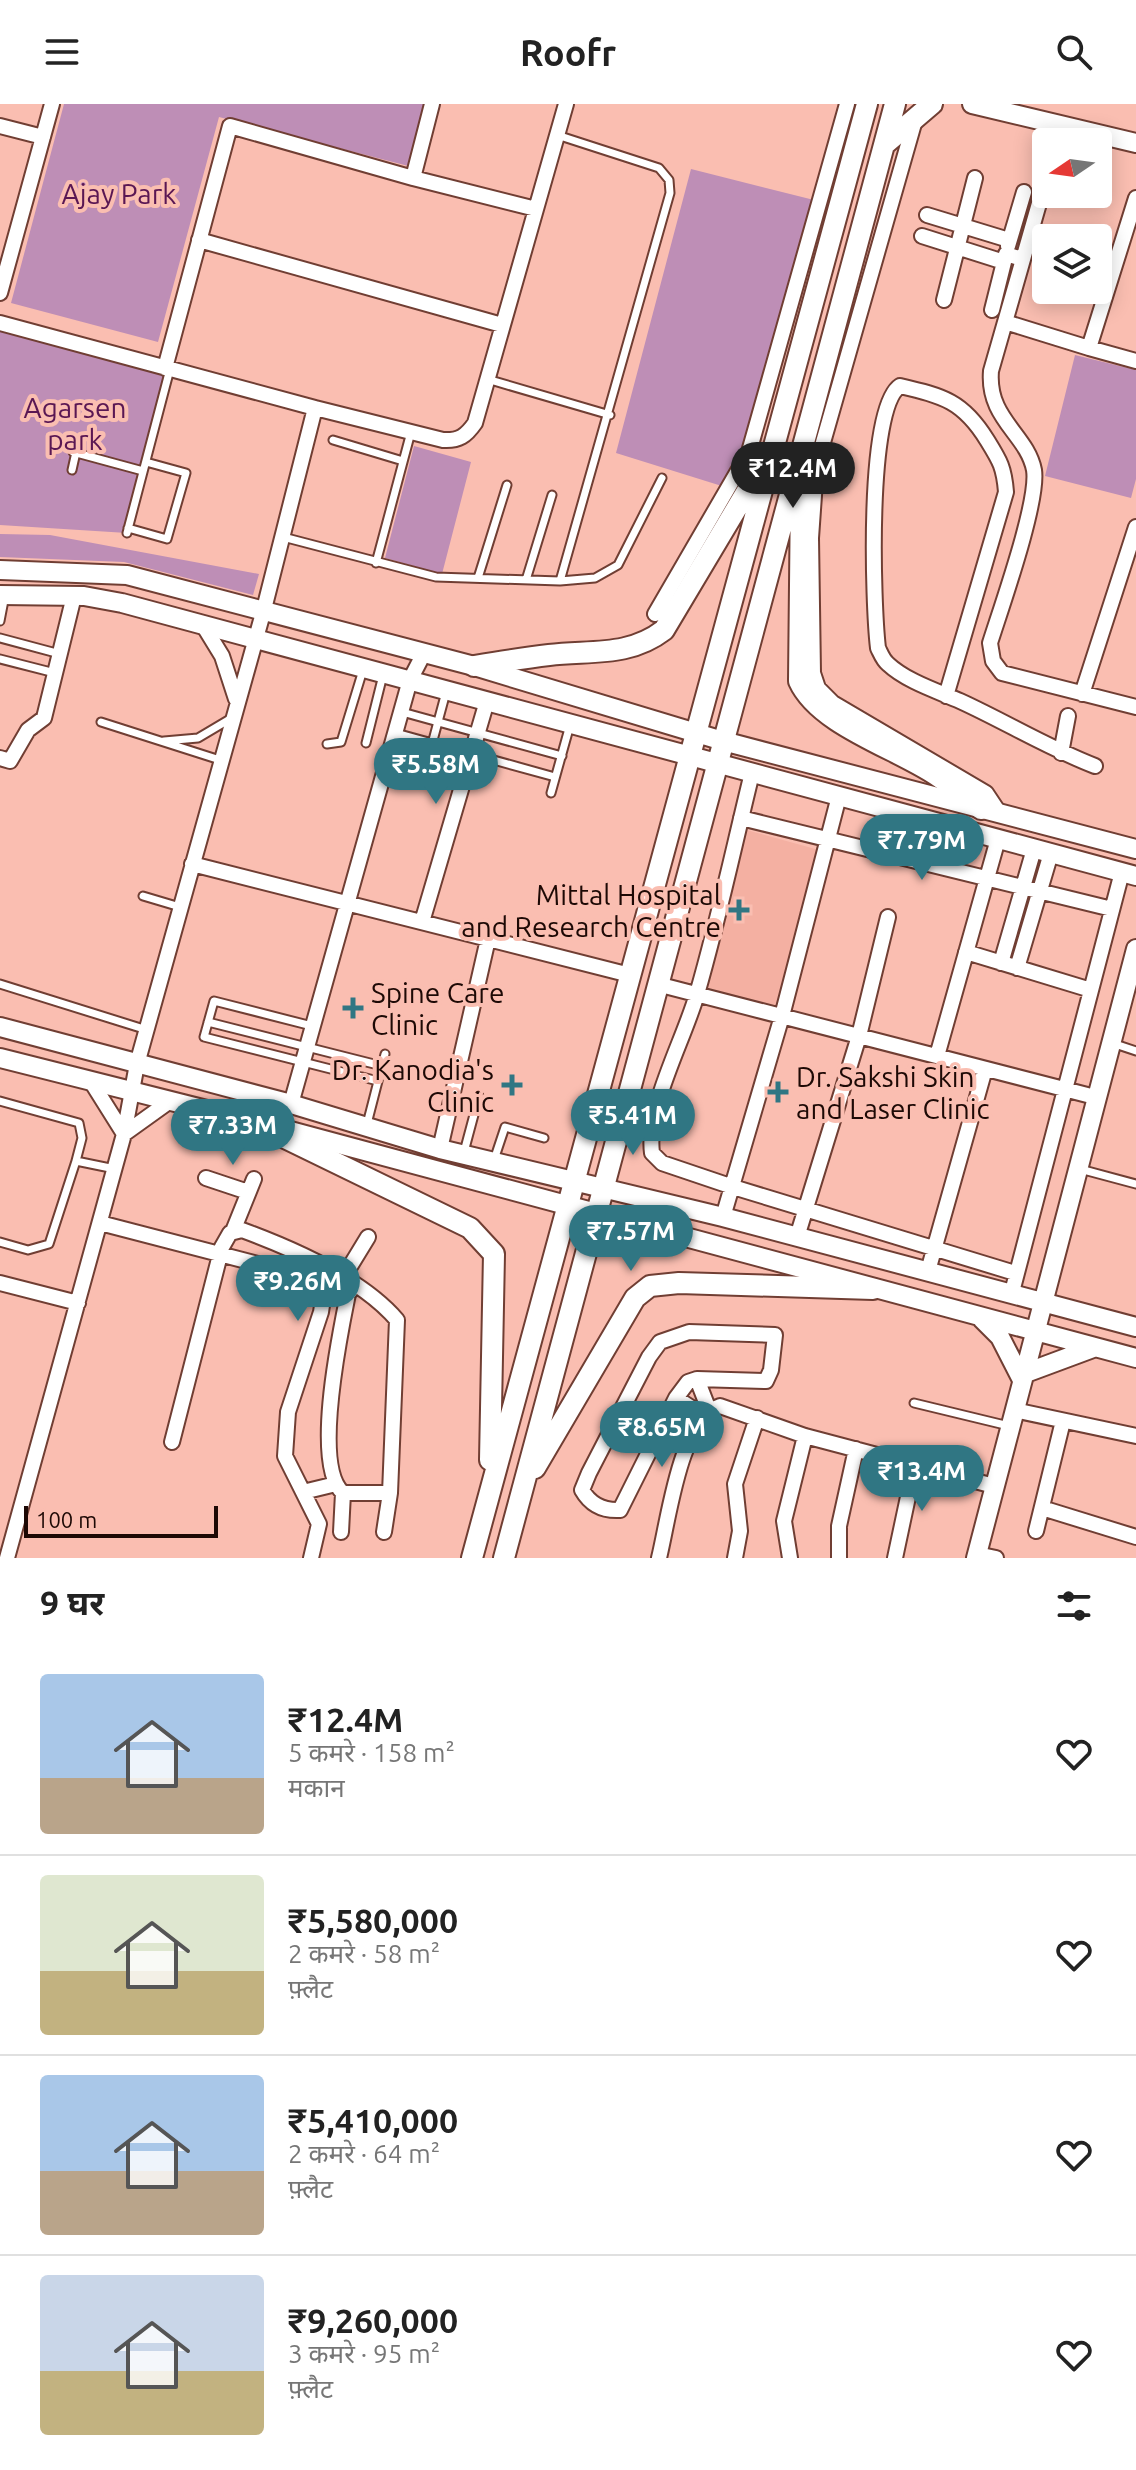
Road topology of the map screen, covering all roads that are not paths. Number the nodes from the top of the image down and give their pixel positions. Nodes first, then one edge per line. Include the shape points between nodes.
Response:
1 (52, 104) edge
2 (432, 104) edge
3 (566, 104) edge
4 (849, 104) edge
5 (895, 104) edge
6 (972, 104) edge
7 (924, 110) edge
8 (865, 114) edge
9 (0, 126) edge
10 (1042, 128) edge
11 (557, 135) junction
12 (43, 137) junction
13 (1112, 140) edge
14 (1136, 143) edge
15 (884, 145) junction
16 (413, 178) junction
17 (975, 178) dead end
18 (1024, 192) dead end
19 (1136, 198) edge
20 (1037, 208) edge
21 (536, 209) junction
22 (927, 215) dead end
23 (962, 225) junction
24 (922, 236) dead end
25 (199, 240) junction
26 (956, 248) junction
27 (1006, 252) junction
28 (1022, 259) junction
29 (0, 293) edge
30 (944, 300) dead end
31 (992, 310) dead end
32 (1005, 322) junction
33 (0, 323) edge
34 (502, 325) junction
35 (1089, 348) junction
36 (1136, 361) edge
37 (168, 368) junction
38 (487, 379) junction
39 (315, 408) junction
40 (610, 415) junction
41 (411, 432) junction
42 (333, 440) dead end
43 (773, 445) junction
44 (403, 461) junction
45 (146, 462) junction
46 (72, 470) dead end
47 (143, 471) junction
48 (794, 475) junction
49 (662, 478) dead end
50 (507, 485) dead end
51 (552, 495) dead end
52 (1003, 505) junction
53 (1028, 515) junction
54 (1136, 527) edge
55 (282, 537) junction
56 (376, 563) junction
57 (0, 570) edge
58 (478, 578) junction
59 (526, 580) junction
60 (560, 581) junction
61 (3, 595) edge
62 (74, 596) junction
63 (263, 613) junction
64 (655, 614) dead end
65 (0, 621) edge
66 (203, 625) junction
67 (0, 638) edge
68 (253, 638) junction
69 (424, 653) junction
70 (60, 654) junction
71 (0, 659) edge
72 (474, 666) junction
73 (363, 668) junction
74 (55, 673) junction
75 (384, 673) junction
76 (410, 680) junction
77 (447, 690) junction
78 (1082, 694) junction
79 (946, 696) junction
80 (236, 700) junction
81 (487, 701) junction
82 (1136, 707) edge
83 (400, 712) junction
84 (1068, 716) dead end
85 (232, 718) junction
86 (101, 722) dead end
87 (438, 722) junction
88 (571, 723) junction
89 (394, 732) junction
90 (696, 733) junction
91 (478, 734) junction
92 (162, 741) junction
93 (723, 741) junction
94 (366, 743) dead end
95 (327, 744) dead end
96 (432, 744) junction
97 (1061, 753) junction
98 (471, 755) junction
99 (562, 756) junction
100 (690, 756) junction
101 (0, 758) edge
102 (220, 760) junction
103 (717, 763) junction
104 (1095, 766) dead end
105 (752, 773) junction
106 (555, 777) junction
107 (551, 793) dead end
108 (839, 796) junction
109 (991, 811) junction
110 (741, 818) junction
111 (998, 839) junction
112 (828, 840) junction
113 (1136, 849) edge
114 (1042, 851) junction
115 (192, 864) junction
116 (1129, 874) edge
117 (987, 878) junction
118 (1022, 887) junction
119 (1040, 891) junction
120 (143, 896) dead end
121 (345, 903) junction
122 (180, 907) junction
123 (1112, 909) junction
124 (888, 917) dead end
125 (422, 922) junction
126 (488, 939) junction
127 (1136, 949) edge
128 (966, 952) junction
129 (1001, 963) junction
130 (1017, 968) junction
131 (630, 975) junction
132 (0, 984) edge
133 (657, 984) junction
134 (1091, 990) junction
135 (697, 994) junction
136 (782, 1016) junction
137 (208, 1022) junction
138 (312, 1026) junction
139 (0, 1027) edge
140 (147, 1030) junction
141 (859, 1036) junction
142 (1112, 1043) junction
143 (307, 1046) junction
144 (1136, 1051) edge
145 (385, 1054) dead end
146 (937, 1056) junction
147 (0, 1058) edge
148 (303, 1061) junction
149 (137, 1064) junction
150 (382, 1066) junction
151 (985, 1069) junction
152 (378, 1081) junction
153 (92, 1083) junction
154 (1064, 1089) junction
155 (133, 1093) junction
156 (479, 1096) dead end
157 (1095, 1097) junction
158 (0, 1101) edge
159 (170, 1101) junction
160 (291, 1104) junction
161 (250, 1121) junction
162 (366, 1127) junction
163 (124, 1134) junction
164 (544, 1138) dead end
165 (440, 1149) junction
166 (463, 1154) junction
167 (76, 1161) junction
168 (493, 1162) junction
169 (1076, 1167) junction
170 (115, 1169) junction
171 (206, 1178) dead end
172 (1135, 1181) edge
173 (574, 1183) junction
174 (733, 1187) junction
175 (605, 1189) junction
176 (567, 1206) junction
177 (807, 1210) junction
178 (596, 1213) junction
179 (723, 1217) junction
180 (100, 1223) junction
181 (233, 1231) junction
182 (368, 1237) dead end
183 (797, 1237) junction
184 (0, 1242) edge
185 (934, 1250) junction
186 (220, 1255) junction
187 (928, 1271) junction
188 (1015, 1273) junction
189 (348, 1282) junction
190 (0, 1283) edge
191 (873, 1289) junction
192 (1012, 1292) junction
193 (1042, 1300) junction
194 (78, 1303) junction
195 (980, 1317) junction
196 (1136, 1327) edge
197 (1033, 1331) junction
198 (1096, 1348) junction
199 (1136, 1358) edge
200 (1022, 1377) junction
201 (697, 1379) junction
202 (676, 1398) junction
203 (914, 1403) dead end
204 (706, 1413) junction
205 (757, 1418) junction
206 (1012, 1418) junction
207 (1063, 1421) junction
208 (805, 1436) junction
209 (1136, 1436) edge
210 (172, 1442) dead end
211 (856, 1449) junction
212 (915, 1464) junction
213 (994, 1486) junction
214 (339, 1488) junction
215 (522, 1491) junction
216 (303, 1492) junction
217 (489, 1492) junction
218 (390, 1493) junction
219 (1042, 1508) junction
220 (1036, 1531) dead end
221 (341, 1532) dead end
222 (384, 1532) dead end
223 (1136, 1537) edge
224 (976, 1556) edge
225 (7, 1558) edge
226 (311, 1558) edge
227 (472, 1558) edge
228 (504, 1558) edge
229 (659, 1558) edge
230 (735, 1558) edge
231 (790, 1558) edge
232 (839, 1558) edge
233 (895, 1558) edge
234 (996, 1558) edge

1 - 12 street
2 - 16 street
3 - 11 street
4 - 8 main road
4 - 64 street via 749,452
5 - 15 main road
6 - 10 street
7 - 15 main road
7 - 109 street via 816,467 813,673 818,688 833,703 986,793
8 - 43 main road
9 - 12 street
11 - 21 street
11 - 40 lane via 659,168 669,180 670,193
12 - 29 street
13 - 14 street
15 - 48 main road
16 - 21 street
16 - 25 street via 230,126
17 - 23 street
18 - 27 street
19 - 35 street
20 - 28 street
21 - 34 street
22 - 23 street
23 - 26 street
23 - 27 street
24 - 26 street
25 - 34 street
25 - 37 street
26 - 27 street
26 - 30 street
27 - 28 street
27 - 31 street
28 - 32 street
32 - 35 street
32 - 53 street via 989,388 1034,469
33 - 37 street
34 - 38 street
35 - 36 street
37 - 39 street
37 - 45 lane
38 - 40 lane
38 - 41 street via 475,423 463,437 455,441
39 - 41 street
39 - 55 street
40 - 60 lane
41 - 44 lane
42 - 44 lane
43 - 72 main road via 664,630 651,640 618,650
43 - 90 main road
44 - 56 lane
45 - 47 lane
45 - 47 lane via 186,473 167,539 127,531
46 - 47 lane via 75,452
48 - 93 main road
48 - 109 main road via 801,489 799,681 806,697
49 - 60 lane via 618,565 595,578
50 - 58 lane
51 - 59 lane
52 - 53 street
52 - 79 street
52 - 79 street via 1004,467 974,419 937,395 900,386 893,391 880,437 875,492 878,648 885,663
53 - 78 street via 990,643 993,661 1002,673
54 - 78 street
55 - 56 lane
55 - 63 street
56 - 58 lane via 436,577
57 - 63 street via 118,574
58 - 59 lane
59 - 60 lane
61 - 62 street
61 - 65 lane
62 - 66 street
62 - 70 street
63 - 68 street
63 - 69 street
66 - 68 street
66 - 80 street via 222,656
67 - 70 lane
68 - 73 street
68 - 80 street
69 - 72 street
69 - 76 street
70 - 74 street
71 - 74 lane
72 - 90 street
73 - 75 street
73 - 95 lane via 341,742
74 - 101 street via 44,718 28,730 10,761
75 - 76 street
75 - 94 lane
76 - 77 street
76 - 83 street
77 - 81 street
77 - 87 lane
78 - 82 street
79 - 97 street
80 - 85 street
81 - 88 street
81 - 91 street
83 - 87 lane
83 - 89 street
84 - 97 street
85 - 92 lane via 198,738
85 - 102 street
86 - 92 lane
87 - 91 lane
87 - 96 lane
88 - 99 lane
88 - 100 street
89 - 96 lane
89 - 121 street
90 - 93 street
90 - 100 main road
91 - 98 street
91 - 99 lane
92 - 102 lane
93 - 103 main road
93 - 109 street
96 - 98 lane
97 - 104 street
98 - 106 lane
98 - 125 street
99 - 106 lane
100 - 103 street
100 - 131 main road
102 - 115 street
103 - 105 street
103 - 133 main road
105 - 108 street
105 - 110 street
106 - 107 lane
108 - 111 street
108 - 112 street
109 - 113 street
110 - 112 street
110 - 135 street
111 - 114 street
111 - 117 street
112 - 117 street
112 - 136 street
114 - 116 street
114 - 118 street
114 - 119 street
115 - 121 street
115 - 122 street
116 - 123 street
117 - 118 street
117 - 128 street
118 - 119 street
118 - 129 street
119 - 123 street
119 - 130 street
120 - 122 lane
121 - 125 street
121 - 138 street
122 - 140 street
123 - 134 street
124 - 141 street
125 - 126 street
126 - 131 street
126 - 165 street
127 - 142 street
128 - 129 street
128 - 146 street
129 - 130 street
130 - 134 street
131 - 173 main road
132 - 140 lane
133 - 135 street
133 - 175 main road
134 - 154 street
135 - 136 street
135 - 174 street via 655,1117 652,1153 662,1163
136 - 141 street
136 - 174 street
137 - 138 lane via 214,1001
137 - 143 lane
137 - 148 lane via 204,1037
138 - 143 street
139 - 149 street
140 - 149 street
141 - 146 street
141 - 177 street
142 - 144 lane
142 - 157 street
143 - 148 street
143 - 150 lane
145 - 150 lane
146 - 151 street
147 - 153 street
148 - 152 lane
148 - 160 street
149 - 155 street
149 - 160 street
150 - 152 lane
151 - 154 street
151 - 185 street
152 - 162 lane
153 - 155 street
153 - 163 street
154 - 157 street
154 - 188 street
155 - 159 street
155 - 163 street
156 - 166 lane
157 - 169 street
158 - 167 lane via 79,1123 82,1138
159 - 161 street
159 - 163 street
160 - 162 street
161 - 176 street
161 - 217 main road via 470,1228 494,1254
162 - 165 street
163 - 170 street
164 - 168 lane via 505,1127
165 - 166 street
166 - 168 street
167 - 170 lane
167 - 184 lane via 49,1244 28,1250
168 - 173 street
169 - 172 lane
169 - 193 street
170 - 180 street
171 - 181 street via 251,1185
173 - 175 street
173 - 176 main road
174 - 177 street
174 - 179 street
175 - 178 main road
175 - 179 street
176 - 178 street
176 - 217 main road
177 - 183 street
177 - 185 street
178 - 191 street
178 - 215 main road
179 - 183 street
180 - 186 street
180 - 194 street
181 - 186 street
181 - 189 street via 245,1231
182 - 189 street
183 - 187 street
185 - 187 street
185 - 188 street
186 - 210 street
186 - 216 street via 325,1286 288,1412 285,1456
187 - 192 street
188 - 192 street
189 - 214 street via 331,1379 331,1470
189 - 218 street via 398,1324
190 - 194 street
191 - 195 street
191 - 215 main road via 650,1286 635,1298
192 - 193 street
193 - 196 street
193 - 197 street
194 - 225 street
195 - 197 street
195 - 200 street via 1000,1337
197 - 198 street
197 - 200 street
198 - 199 street
198 - 200 street
200 - 206 street
201 - 202 street
201 - 202 street via 766,1381 775,1335 689,1332 660,1342 589,1473 582,1490 588,1500 620,1510
201 - 204 street
202 - 204 street
203 - 206 lane
204 - 205 street via 720,1406
204 - 229 street via 690,1433
205 - 208 street
205 - 230 street via 735,1484 740,1531
206 - 207 street
206 - 213 street
207 - 209 street
207 - 219 street
208 - 211 street
208 - 231 street via 784,1521
211 - 212 street
211 - 232 street via 839,1526
212 - 213 street
212 - 233 street
213 - 224 street
214 - 216 street
214 - 218 street
214 - 221 street
215 - 228 main road
216 - 226 street via 319,1524
217 - 227 main road
218 - 222 street
219 - 220 street
219 - 223 street
224 - 234 street

